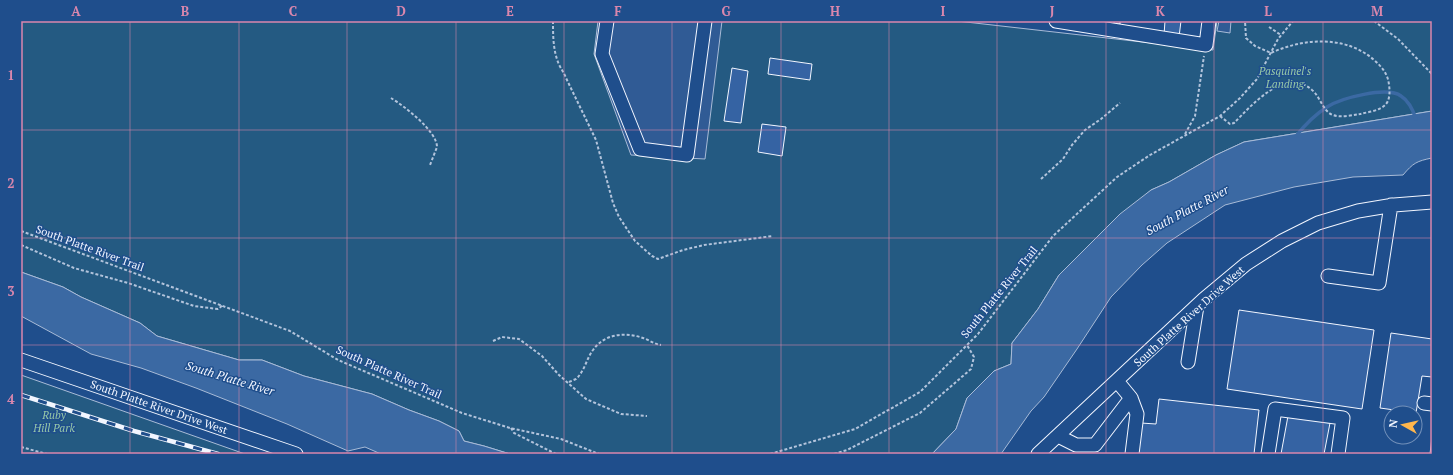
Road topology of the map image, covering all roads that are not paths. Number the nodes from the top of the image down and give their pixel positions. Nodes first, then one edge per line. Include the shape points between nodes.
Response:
1 (607, 21) edge
2 (705, 21) edge
3 (1056, 21) edge
4 (1209, 21) edge
5 (1432, 202) edge
6 (1391, 205) junction
7 (1328, 276) dead end
8 (1197, 306) junction
9 (21, 360) edge
10 (1188, 362) dead end
11 (1117, 381) junction
12 (1131, 398) junction
13 (1058, 436) junction
14 (296, 454) edge
15 (1039, 454) edge
16 (1132, 454) edge
17 (1268, 454) edge
18 (1338, 454) edge

1 - 2 street via 602,54 640,150 688,155
3 - 4 street via 1206,45
5 - 6 street, South Platte River Drive West
6 - 7 street via 1379,283
6 - 8 street, South Platte River Drive West via 1358,211 1318,223 1282,241 1246,264
8 - 10 street
8 - 11 street, South Platte River Drive West
9 - 14 street, South Platte River Drive West
11 - 12 street
11 - 13 street, South Platte River Drive West
12 - 13 street via 1095,445 1076,445
12 - 16 street via 1137,414
13 - 15 street, South Platte River Drive West
17 - 18 street via 1275,409 1343,418

